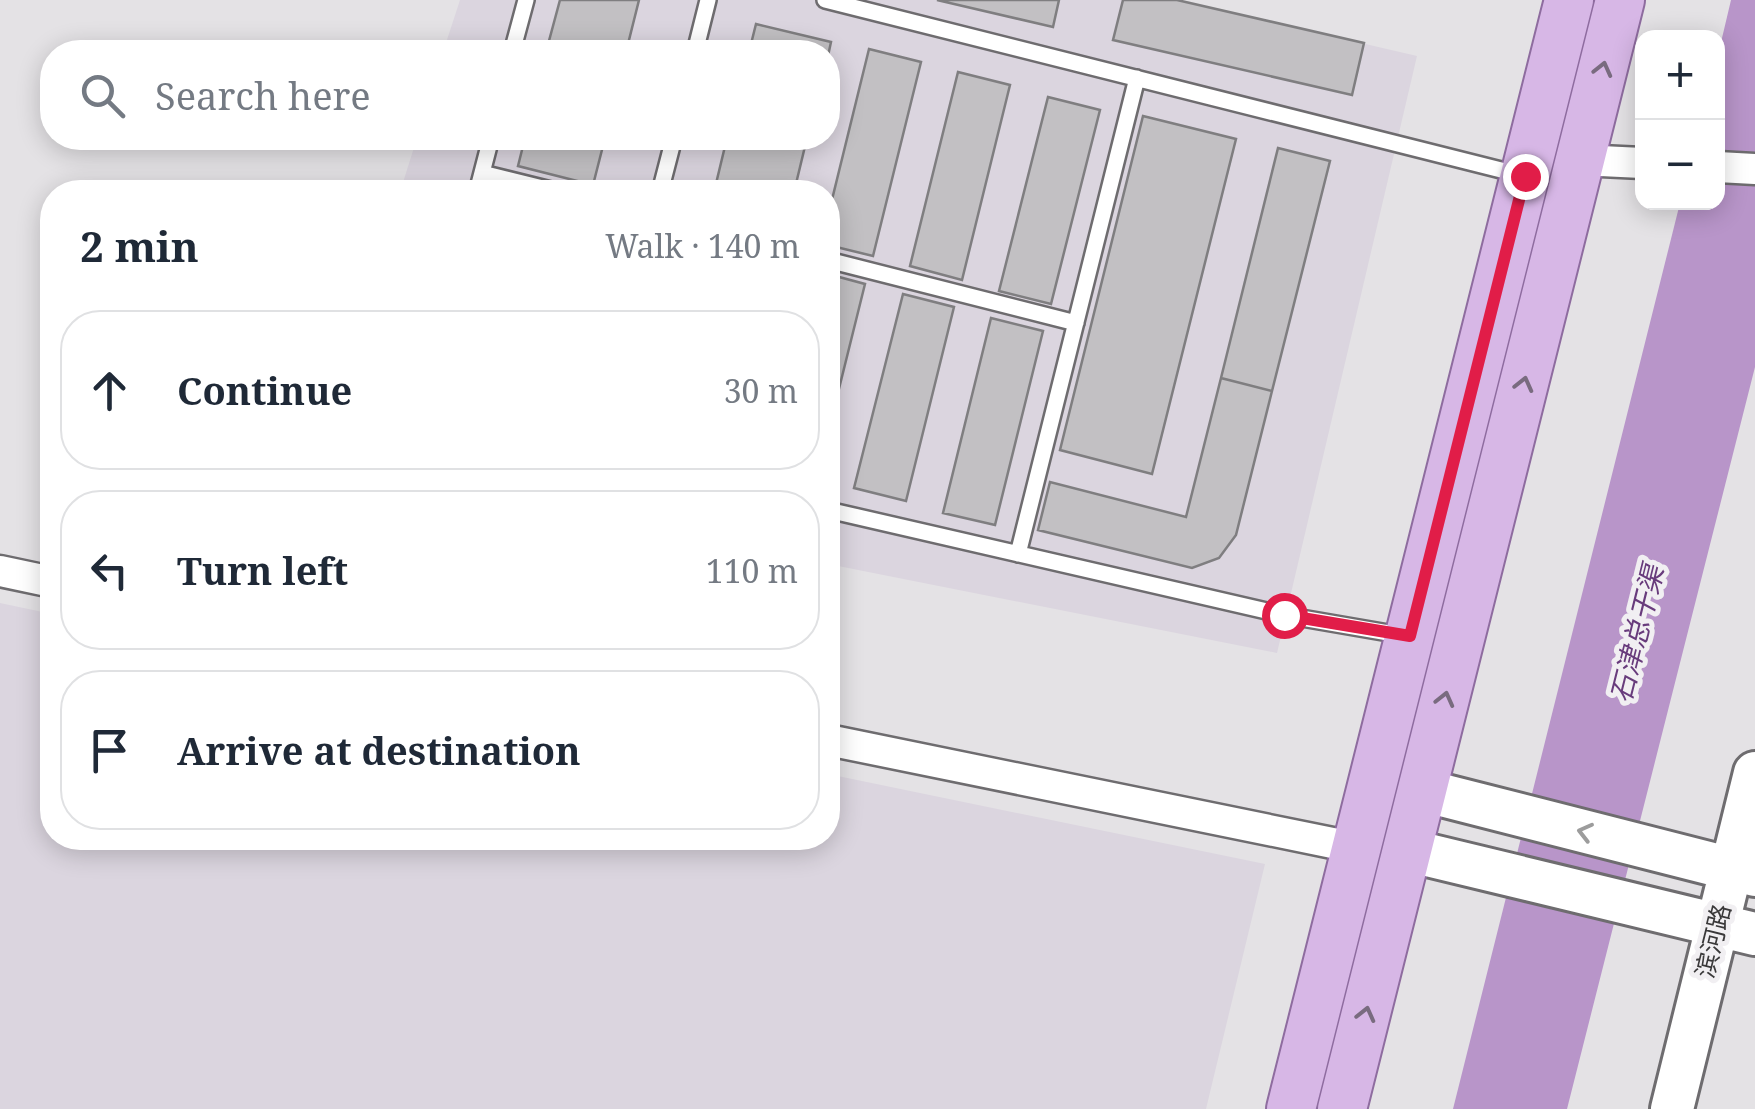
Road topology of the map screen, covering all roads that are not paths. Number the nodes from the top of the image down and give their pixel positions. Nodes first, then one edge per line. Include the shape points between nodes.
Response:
1 (526, 0) edge
2 (708, 0) edge
3 (825, 0) edge
4 (1570, 0) edge
5 (1620, 0) edge
6 (515, 40) edge
7 (698, 40) edge
8 (1137, 78) junction
9 (488, 150) edge
10 (671, 150) edge
11 (1580, 160) junction
12 (1635, 162) edge
13 (1725, 167) edge
14 (1755, 169) edge
15 (482, 173) junction
16 (1525, 176) junction
17 (481, 180) edge
18 (510, 180) edge
19 (663, 180) edge
20 (840, 263) edge
21 (1076, 323) junction
22 (840, 513) edge
23 (1018, 554) junction
24 (0, 571) edge
25 (40, 579) edge
26 (1410, 636) junction
27 (840, 742) edge
28 (1422, 790) junction
29 (1753, 792) edge
30 (1357, 848) junction
31 (1407, 850) junction
32 (1743, 872) edge
33 (1745, 932) edge
34 (1292, 1109) edge
35 (1342, 1109) edge
36 (1672, 1109) edge

1 - 6 lane
2 - 7 lane
3 - 8 lane
4 - 16 main road
11 -> 5 main road
8 - 16 lane
8 - 21 lane
9 - 15 lane
10 - 19 lane
11 - 12 street
28 -> 11 main road
13 - 14 street
15 - 17 lane
15 - 18 lane
16 - 26 main road
20 - 21 lane
21 - 23 lane
22 - 23 lane
23 - 26 lane via 1284,615
24 - 25 street
26 - 30 main road
27 - 30 street
28 - 31 main road
32 -> 28 main road
29 - 32 main road, 滨河路
30 - 34 main road
31 - 33 main road
35 -> 31 main road
32 - 33 main road, 滨河路
33 - 36 main road, 滨河路

